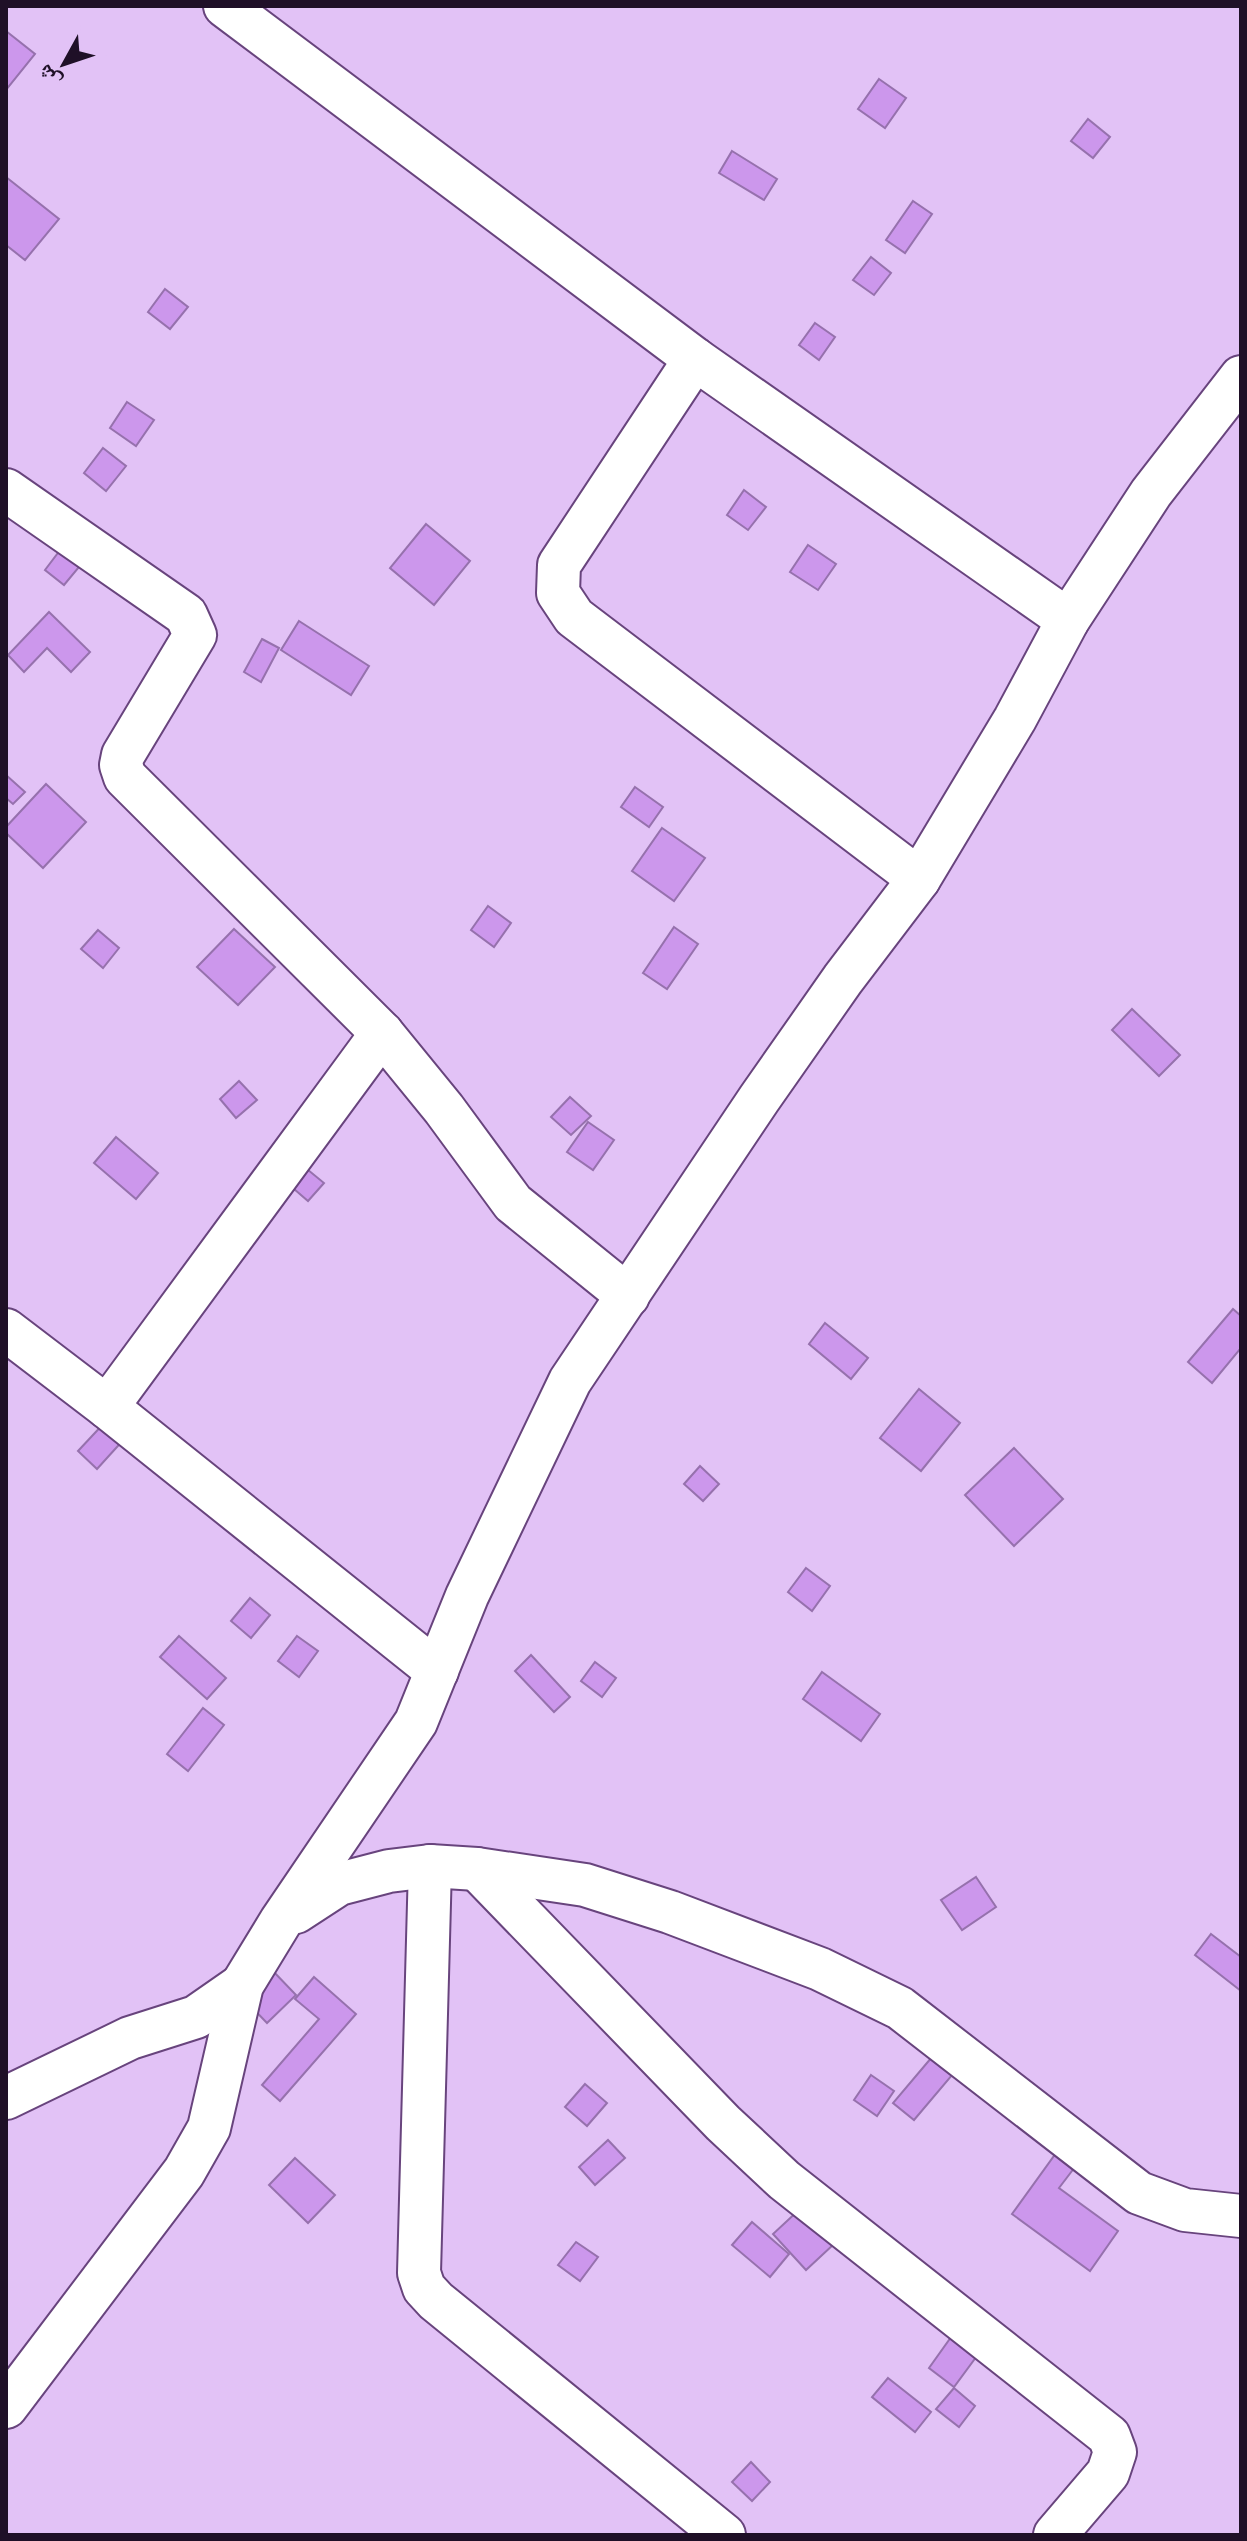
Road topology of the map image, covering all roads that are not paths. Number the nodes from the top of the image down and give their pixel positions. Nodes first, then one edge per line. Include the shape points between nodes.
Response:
1 (225, 6) edge
2 (695, 359) junction
3 (1241, 377) edge
4 (6, 490) edge
5 (1068, 620) junction
6 (919, 879) junction
7 (382, 1033) junction
8 (628, 1296) junction
9 (6, 1330) edge
10 (107, 1407) junction
11 (437, 1671) junction
12 (430, 1866) junction
13 (477, 1869) junction
14 (281, 1921) junction
15 (242, 1985) junction
16 (6, 2098) edge
17 (1241, 2216) edge
18 (6, 2407) edge
19 (724, 2535) edge
20 (1055, 2535) edge

1 - 2 street
2 - 5 street
2 - 6 street via 559,565 558,593 574,617
3 - 5 street via 1151,493
4 - 7 street via 186,615 195,635 123,755 125,777
5 - 6 street
6 - 8 street via 767,1087
7 - 8 street via 513,1203
7 - 10 street
8 - 11 street via 570,1381
9 - 10 street
10 - 11 street
11 - 14 street via 416,1722
12 - 13 street
12 - 14 street via 339,1884
12 - 19 street via 419,2273 424,2288
13 - 17 street via 585,1885 820,1969 900,2008 1139,2193 1185,2210
13 - 20 street via 784,2180 1109,2436 1115,2452 1108,2473
14 - 15 street
15 - 16 street via 196,2017 130,2038
15 - 18 street via 209,2128 184,2172

